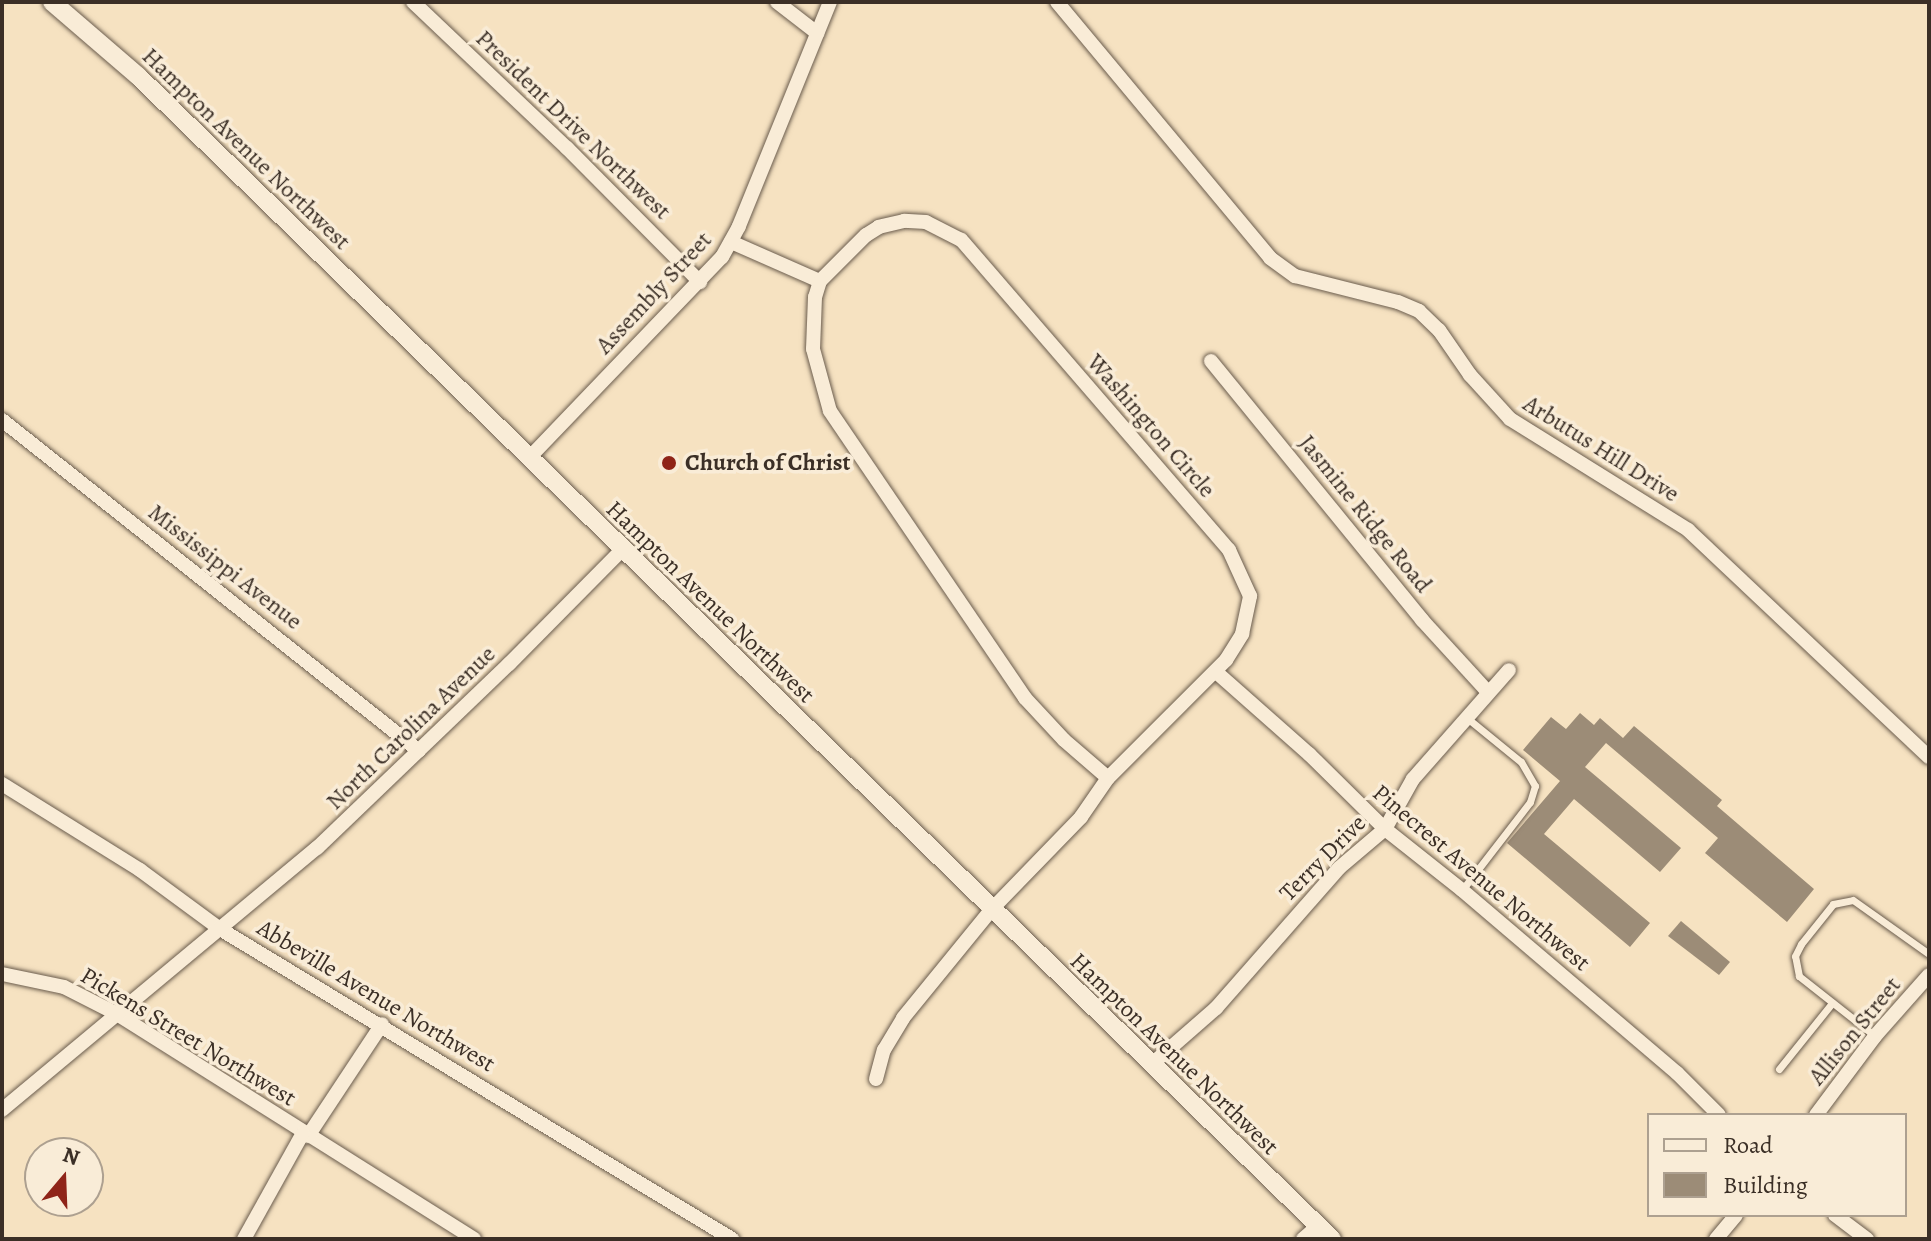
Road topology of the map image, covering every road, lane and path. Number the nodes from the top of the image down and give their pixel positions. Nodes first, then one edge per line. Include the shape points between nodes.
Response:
1 (52, 2) edge
2 (413, 2) edge
3 (777, 2) edge
4 (830, 2) edge
5 (1057, 2) edge
6 (817, 33) junction
7 (731, 242) junction
8 (820, 281) junction
9 (700, 282) junction
10 (1211, 361) dead end
11 (2, 420) edge
12 (529, 458) junction
13 (623, 549) junction
14 (1509, 670) dead end
15 (1216, 672) junction
16 (1488, 692) junction
17 (1465, 717) junction
18 (419, 751) junction
19 (1929, 757) edge
20 (1108, 778) junction
21 (2, 784) edge
22 (1385, 829) junction
23 (1462, 890) junction
24 (992, 909) junction
25 (220, 929) junction
26 (1929, 954) edge
27 (2, 974) edge
28 (1929, 975) edge
29 (1832, 1003) junction
30 (117, 1014) junction
31 (382, 1024) junction
32 (1875, 1036) junction
33 (1152, 1064) junction
34 (1779, 1069) dead end
35 (876, 1079) dead end
36 (2, 1110) edge
37 (1717, 1113) edge
38 (1817, 1113) edge
39 (306, 1134) junction
40 (1734, 1217) edge
41 (1838, 1217) edge
42 (1318, 1226) junction
43 (244, 1239) edge
44 (474, 1239) edge
45 (732, 1239) edge
46 (1303, 1239) edge
47 (1332, 1239) edge
48 (1716, 1239) edge
49 (1867, 1239) edge

1 - 12 street, Hampton Avenue Northwest via 138,76
2 - 9 street, President Drive Northwest
3 - 6 street
4 - 6 street, Assembly Street
5 - 19 street, Arbutus Hill Drive via 1270,258 1295,276 1419,311 1510,419 1688,530
6 - 7 street, Assembly Street
7 - 8 street
7 - 9 street, Assembly Street
8 - 15 street, Washington Circle via 866,235 891,223 926,222 961,240 1237,562 1248,585 1249,606 1235,648
8 - 20 street via 812,314 813,349 823,394 839,427 1025,698
9 - 12 street, Assembly Street
10 - 16 street, Jasmine Ridge Road via 1422,620
11 - 18 street, Mississippi Avenue
12 - 13 street, Hampton Avenue Northwest
13 - 18 street, North Carolina Avenue
13 - 24 street, Hampton Avenue Northwest
14 - 16 street, Terry Drive
15 - 20 street, Washington Circle
15 - 22 street, Pinecrest Avenue Northwest
16 - 17 street, Terry Drive
17 - 22 street, Terry Drive via 1413,779
17 - 23 lane via 1521,762 1535,786 1530,802
18 - 25 street, North Carolina Avenue via 317,848
20 - 24 street, Washington Circle via 1081,817
21 - 25 street, Abbeville Avenue Northwest via 140,870
22 - 23 street, Pinecrest Avenue Northwest
22 - 33 street, Terry Drive via 1339,868 1216,1008
23 - 37 street, Pinecrest Avenue Northwest
24 - 33 street, Hampton Avenue Northwest
24 - 35 street, Washington Circle via 903,1018 884,1050
25 - 30 street, North Carolina Avenue
25 - 31 street, Abbeville Avenue Northwest
26 - 29 lane via 1864,904 1833,904 1795,956 1799,976
27 - 30 street, Pickens Street Northwest via 55,984
28 - 32 street, Allison Street
29 - 32 lane
29 - 34 lane
30 - 36 street, North Carolina Avenue
30 - 39 street, Pickens Street Northwest
31 - 39 street
31 - 45 street, Abbeville Avenue Northwest
32 - 38 street, Allison Street
33 - 42 street, Hampton Avenue Northwest
39 - 43 street via 277,1172
39 - 44 street, Pickens Street Northwest
40 - 48 street
41 - 49 street
42 - 46 street
42 - 47 street, Hampton Avenue Northwest

